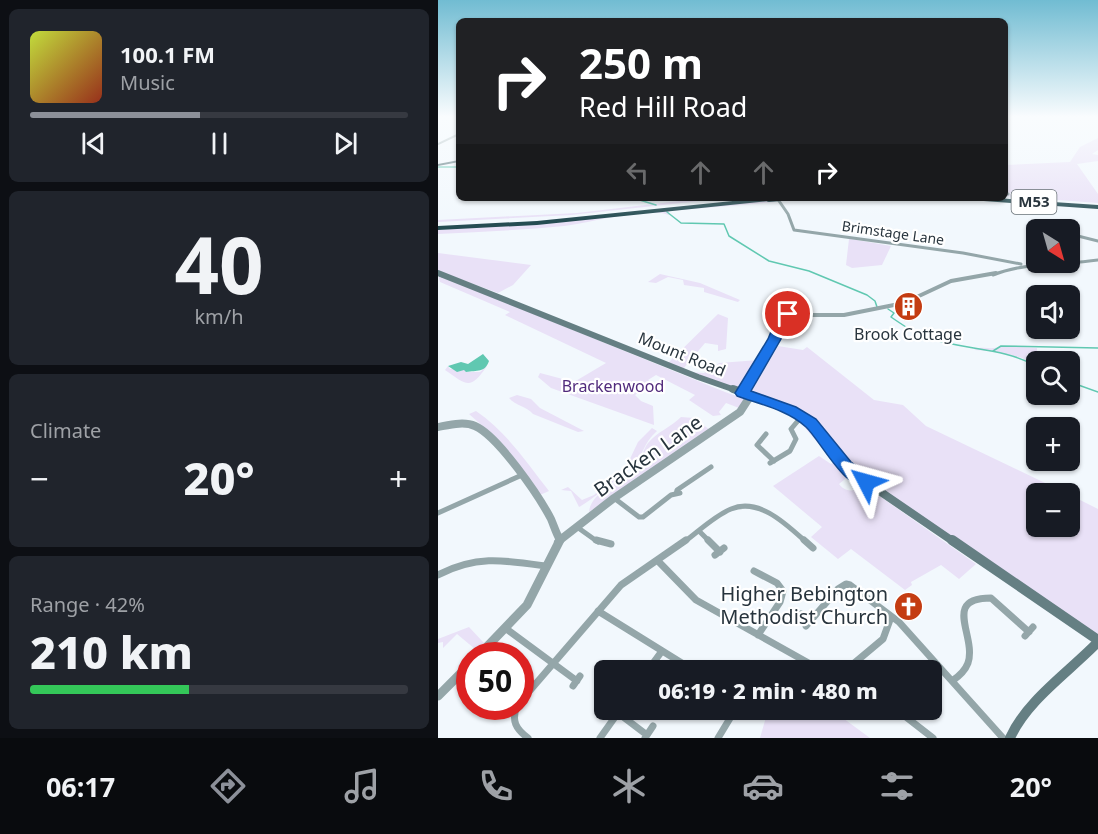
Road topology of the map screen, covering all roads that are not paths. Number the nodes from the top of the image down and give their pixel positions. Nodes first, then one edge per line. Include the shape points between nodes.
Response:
1 (456, 162) edge
2 (438, 165) edge
3 (1008, 195) edge
4 (1008, 200) edge
5 (719, 201) edge
6 (750, 201) edge
7 (782, 201) edge
8 (1098, 206) edge
9 (438, 226) edge
10 (1080, 236) edge
11 (1098, 241) edge
12 (1098, 260) edge
13 (1011, 265) junction
14 (438, 273) edge
15 (742, 393) junction
16 (751, 395) junction
17 (802, 416) junction
18 (438, 427) edge
19 (767, 436) dead end
20 (711, 467) dead end
21 (522, 475) junction
22 (614, 498) junction
23 (438, 513) edge
24 (577, 527) junction
25 (699, 531) junction
26 (560, 540) junction
27 (611, 544) dead end
28 (812, 544) dead end
29 (720, 552) dead end
30 (658, 561) junction
31 (545, 566) junction
32 (754, 571) dead end
33 (438, 575) edge
34 (598, 611) junction
35 (801, 614) dead end
36 (891, 617) junction
37 (505, 628) junction
38 (1029, 632) dead end
39 (758, 635) junction
40 (492, 642) edge
41 (1097, 642) edge
42 (662, 651) junction
43 (655, 660) edge
44 (677, 660) edge
45 (803, 660) edge
46 (858, 660) edge
47 (553, 663) junction
48 (456, 678) edge
49 (577, 681) dead end
50 (952, 681) junction
51 (534, 685) edge
52 (438, 696) edge
53 (512, 720) edge
54 (613, 720) edge
55 (629, 720) edge
56 (728, 720) edge
57 (910, 720) edge
58 (653, 726) dead end
59 (646, 736) edge
60 (716, 736) edge
61 (528, 738) edge
62 (600, 738) edge
63 (933, 738) edge
64 (1003, 738) edge
65 (1010, 738) edge

1 - 2 main road
3 - 8 highway, M53
4 - 8 highway, M53
5 - 9 highway
6 - 9 highway via 537,223
7 - 13 street, Brimstage Lane via 794,230 963,253
10 - 11 street
12 - 13 street via 1055,266
13 - 15 street via 989,276 951,281 888,306 844,315 786,315
14 - 15 main road, Mount Road
15 - 16 main road, Mount Road
16 - 17 main road, Mount Road
16 - 22 street, Bracken Lane via 740,412
17 - 19 street via 791,429 796,439 793,448 772,462 754,445
17 - 41 main road, Mount Road via 816,427 862,485
18 - 21 street via 464,424 478,428
20 - 22 street via 643,517
21 - 23 street
21 - 26 street
22 - 24 street, Bracken Lane
24 - 26 street, Bracken Lane
24 - 27 street via 600,543
25 - 28 street via 731,509 745,507 767,511
25 - 29 street
25 - 30 street
26 - 31 street
30 - 34 street via 621,585
30 - 39 street via 696,600
31 - 33 street via 471,560
31 - 37 street via 527,606
32 - 39 street via 769,574 783,591
34 - 42 street
34 - 47 street
35 - 36 street via 808,623 846,584 855,586
36 - 46 street via 883,639
36 - 50 street
37 - 40 street
37 - 47 street
38 - 50 street via 991,598 969,602 963,620 969,641 968,664
39 - 45 street
41 - 65 main road via 1028,712
42 - 43 street
42 - 44 street
47 - 49 street
47 - 51 street
48 - 52 street
50 - 64 street
53 - 61 street via 516,729
54 - 62 street
55 - 59 street
56 - 60 street
57 - 63 street
58 - 59 street

